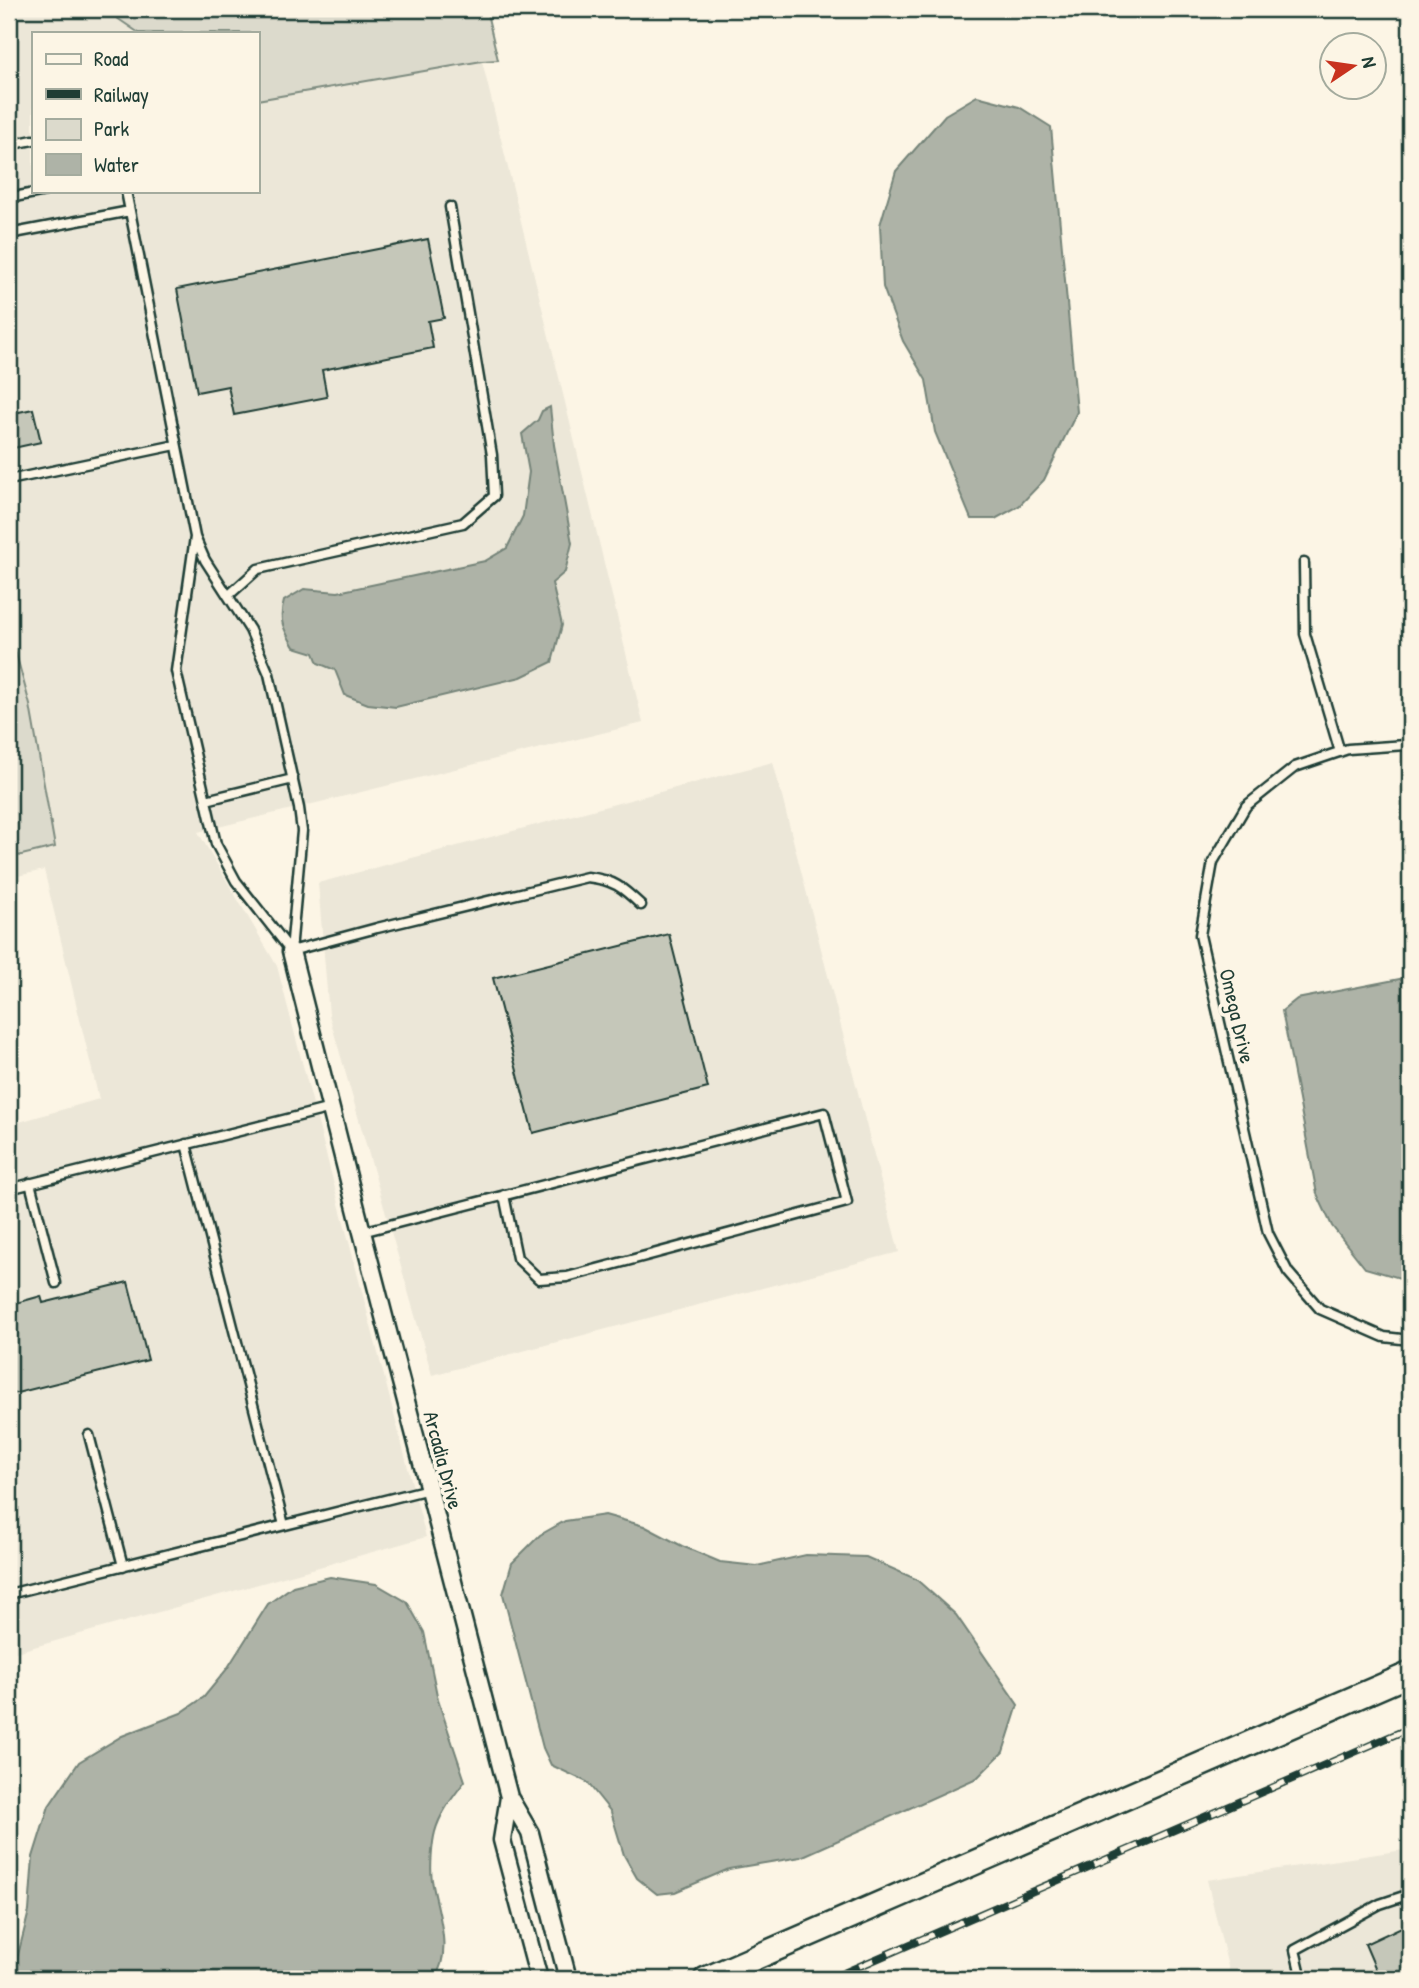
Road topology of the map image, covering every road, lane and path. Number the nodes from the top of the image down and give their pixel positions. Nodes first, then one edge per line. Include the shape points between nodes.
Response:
1 (32, 140) edge
2 (9, 145) edge
3 (40, 192) edge
4 (126, 192) edge
5 (9, 198) edge
6 (450, 207) dead end
7 (130, 211) junction
8 (9, 234) edge
9 (176, 445) junction
10 (9, 480) edge
11 (195, 537) junction
12 (1304, 563) dead end
13 (228, 596) junction
14 (1410, 746) edge
15 (1340, 752) junction
16 (293, 779) junction
17 (205, 800) junction
18 (641, 905) dead end
19 (291, 951) junction
20 (331, 1108) junction
21 (186, 1144) junction
22 (30, 1183) junction
23 (9, 1189) edge
24 (504, 1195) junction
25 (362, 1232) junction
26 (56, 1283) dead end
27 (1410, 1340) edge
28 (89, 1435) dead end
29 (429, 1489) junction
30 (284, 1525) junction
31 (123, 1566) junction
32 (9, 1594) edge
33 (1410, 1674) edge
34 (509, 1797) junction
35 (1410, 1894) edge
36 (538, 1979) edge
37 (568, 1979) edge
38 (706, 1979) edge
39 (1302, 1979) edge

1 - 2 lane
3 - 5 lane
4 - 7 lane
6 - 13 lane via 490,442 494,496 463,523 258,569
7 - 8 lane
7 - 9 lane
9 - 10 lane
9 - 11 lane
11 - 13 lane
11 - 17 lane via 176,671
12 - 15 lane via 1305,634
13 - 16 lane via 250,630 269,674
14 - 15 lane, Omega Drive
15 - 27 lane, Omega Drive via 1295,767 1246,806 1213,862 1200,935 1268,1233 1288,1272 1320,1309 1384,1337
16 - 17 lane
16 - 19 lane via 302,831
17 - 19 lane via 216,844 236,881
18 - 19 lane via 606,879 587,877
19 - 20 street, Arcadia Drive
20 - 21 lane
20 - 25 street, Arcadia Drive
21 - 22 lane
21 - 30 lane
22 - 23 lane
22 - 26 lane
24 - 24 lane via 824,1113 847,1202 567,1277 539,1279 517,1258
24 - 25 lane
25 - 29 street, Arcadia Drive
28 - 31 lane
29 - 30 lane
29 - 34 street, Arcadia Drive
30 - 31 lane
31 - 32 lane
33 - 38 main road
34 - 36 street, Arcadia Drive via 502,1840
34 - 37 street via 530,1833
35 - 39 lane via 1380,1904 1295,1950

